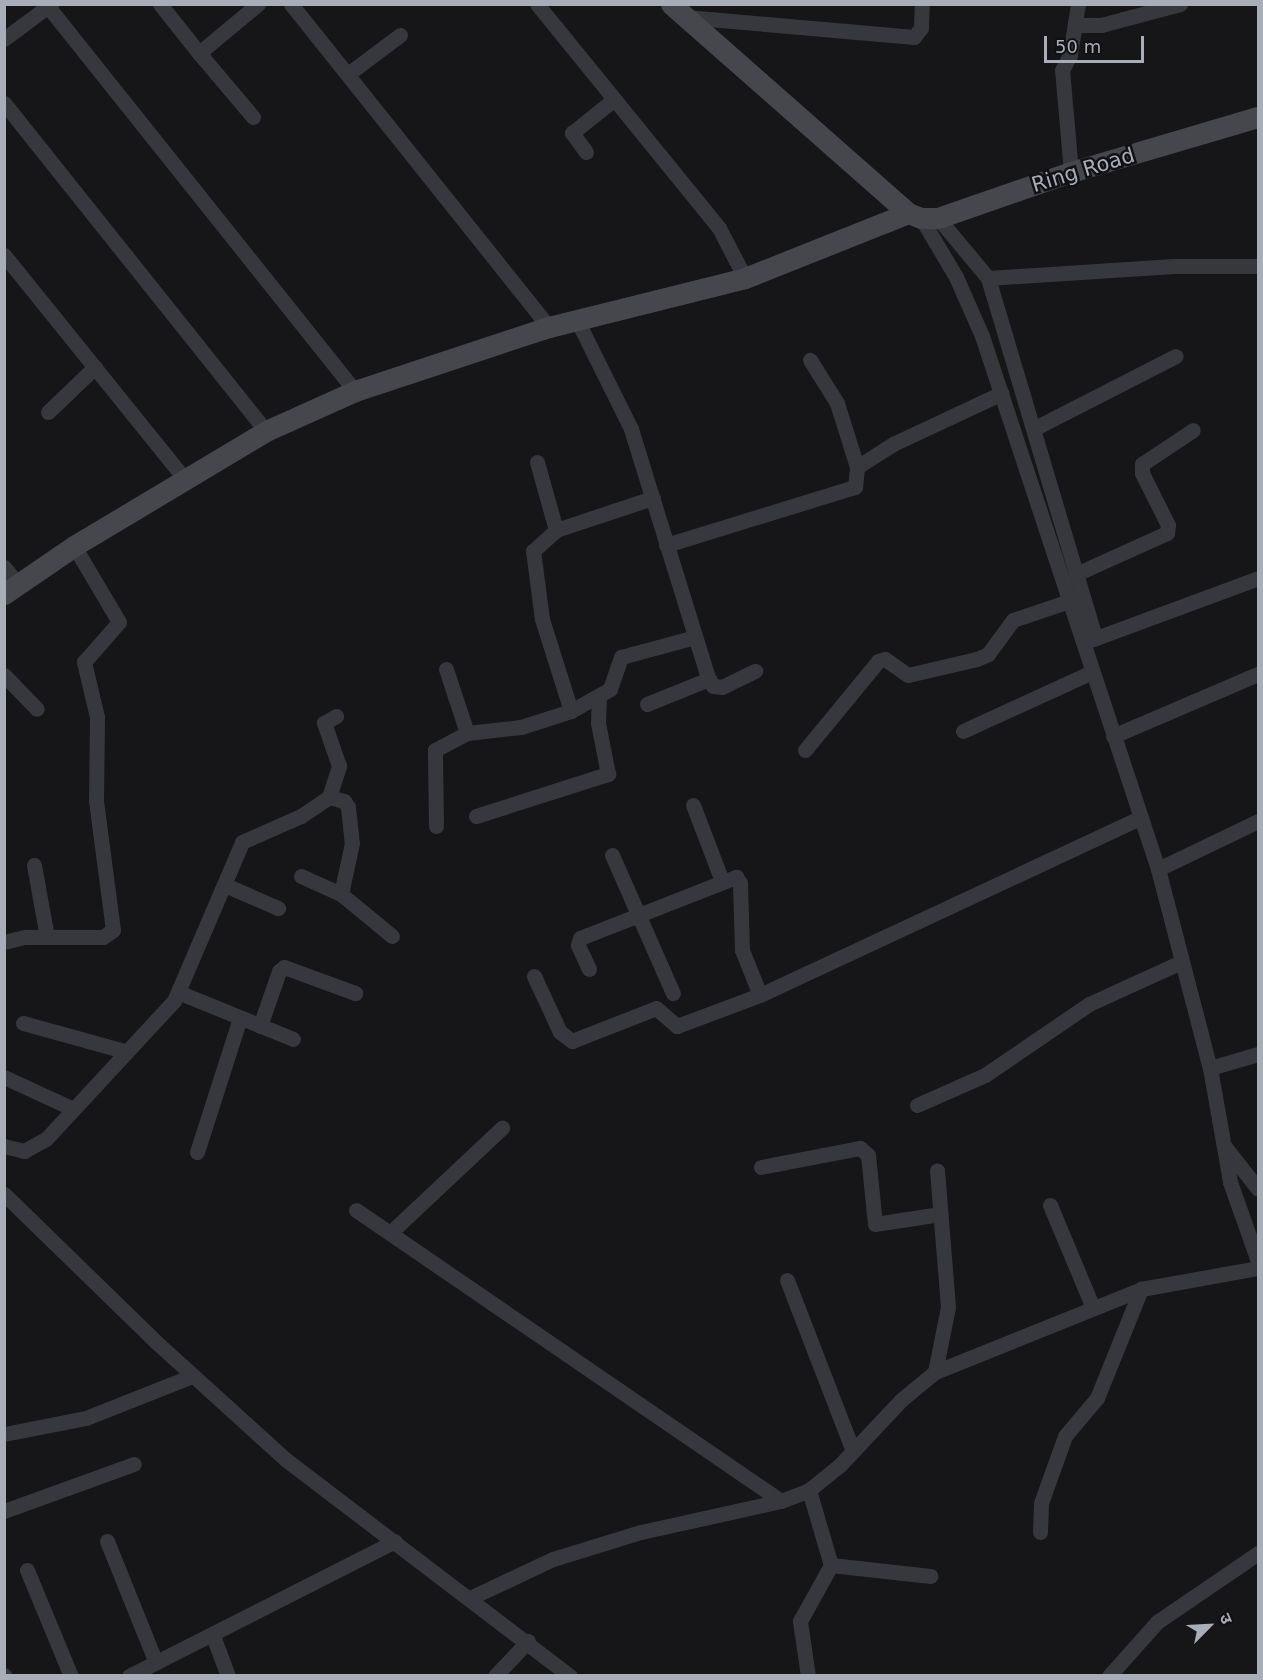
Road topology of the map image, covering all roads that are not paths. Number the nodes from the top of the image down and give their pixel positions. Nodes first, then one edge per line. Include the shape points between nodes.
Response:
1 (160, 4) edge
2 (258, 4) edge
3 (291, 4) edge
4 (537, 4) edge
5 (922, 4) edge
6 (1078, 4) edge
7 (1180, 4) edge
8 (48, 5) edge
9 (679, 11) edge
10 (1075, 25) junction
11 (400, 35) dead end
12 (4, 39) edge
13 (199, 54) junction
14 (348, 74) junction
15 (613, 100) junction
16 (4, 103) edge
17 (253, 117) dead end
18 (1258, 117) edge
19 (586, 152) dead end
20 (1071, 172) junction
21 (922, 216) junction
22 (4, 255) edge
23 (1258, 266) edge
24 (746, 278) junction
25 (988, 278) junction
26 (577, 320) junction
27 (549, 327) junction
28 (1176, 356) dead end
29 (810, 360) dead end
30 (95, 367) junction
31 (355, 391) junction
32 (1002, 393) junction
33 (48, 412) dead end
34 (1035, 428) junction
35 (1192, 430) dead end
36 (266, 431) junction
37 (537, 462) dead end
38 (857, 467) junction
39 (186, 479) junction
40 (653, 498) junction
41 (556, 530) junction
42 (666, 545) junction
43 (74, 546) junction
44 (1076, 574) junction
45 (1258, 578) edge
46 (9, 581) edge
47 (1069, 601) junction
48 (692, 638) junction
49 (1088, 640) junction
50 (446, 669) dead end
51 (755, 671) dead end
52 (1092, 672) junction
53 (1258, 674) edge
54 (4, 675) edge
55 (709, 679) junction
56 (599, 698) junction
57 (647, 704) dead end
58 (37, 709) dead end
59 (571, 711) junction
60 (336, 716) dead end
61 (963, 731) dead end
62 (467, 734) junction
63 (1113, 736) junction
64 (805, 750) dead end
65 (329, 797) junction
66 (693, 805) dead end
67 (476, 816) dead end
68 (1139, 818) junction
69 (1258, 821) edge
70 (436, 826) dead end
71 (612, 855) dead end
72 (34, 866) dead end
73 (1158, 869) junction
74 (301, 876) dead end
75 (722, 880) junction
76 (225, 885) junction
77 (341, 894) junction
78 (278, 908) dead end
79 (639, 915) junction
80 (392, 936) dead end
81 (47, 937) junction
82 (4, 942) edge
83 (1181, 962) junction
84 (589, 969) dead end
85 (534, 976) dead end
86 (178, 992) junction
87 (355, 993) dead end
88 (673, 993) dead end
89 (760, 995) junction
90 (240, 1018) junction
91 (23, 1023) dead end
92 (260, 1026) junction
93 (293, 1039) dead end
94 (125, 1051) junction
95 (1258, 1054) edge
96 (1210, 1068) junction
97 (4, 1077) edge
98 (917, 1105) dead end
99 (71, 1108) junction
100 (502, 1128) dead end
101 (1223, 1143) junction
102 (4, 1146) edge
103 (197, 1152) dead end
104 (761, 1167) dead end
105 (937, 1170) dead end
106 (1258, 1189) edge
107 (4, 1194) edge
108 (1050, 1205) dead end
109 (356, 1210) dead end
110 (940, 1214) junction
111 (390, 1233) junction
112 (1258, 1261) edge
113 (1258, 1268) edge
114 (787, 1280) dead end
115 (1141, 1289) junction
116 (1093, 1308) junction
117 (935, 1372) junction
118 (192, 1376) junction
119 (4, 1434) edge
120 (853, 1451) junction
121 (134, 1464) dead end
122 (809, 1490) junction
123 (781, 1502) junction
124 (4, 1511) edge
125 (1040, 1532) dead end
126 (107, 1541) dead end
127 (395, 1541) junction
128 (1258, 1553) edge
129 (831, 1565) junction
130 (27, 1570) dead end
131 (930, 1576) dead end
132 (470, 1598) junction
133 (213, 1636) junction
134 (528, 1641) junction
135 (156, 1663) junction
136 (71, 1676) edge
137 (129, 1676) edge
138 (228, 1676) edge
139 (495, 1676) edge
140 (570, 1676) edge
141 (808, 1676) edge
142 (1109, 1676) edge

1 - 13 street
2 - 13 street
3 - 14 street
4 - 15 street
5 - 9 street via 921,28 914,37
6 - 10 street
7 - 10 street via 1107,23
8 - 12 street
8 - 31 street
9 - 21 street
10 - 20 street via 1070,55 1062,70
11 - 14 street
13 - 17 street
14 - 27 street
15 - 19 street via 572,134
15 - 24 street via 719,228
16 - 36 street
18 - 20 street, Ring Road
20 - 21 street, Ring Road
21 - 24 street, Ring Road
21 - 25 street
21 - 32 street via 956,277
22 - 30 street
23 - 25 street via 1098,270
24 - 26 street, Ring Road
25 - 34 street
26 - 27 street, Ring Road
26 - 40 street via 631,429
27 - 31 street, Ring Road
28 - 34 street
29 - 38 street via 837,403
30 - 33 street
30 - 39 street
31 - 36 street, Ring Road
32 - 38 street via 893,444
32 - 47 street
34 - 44 street
35 - 44 street via 1142,464 1142,472 1168,525 1167,533
36 - 39 street, Ring Road
37 - 41 street
38 - 42 street via 857,484 852,489
39 - 43 street, Ring Road
40 - 41 street
40 - 42 street
41 - 59 street via 533,550 542,619
42 - 48 street
43 - 46 street, Ring Road
43 - 81 street via 119,622 84,662 97,717 96,801 113,926 111,934 103,937
44 - 49 street
45 - 49 street
47 - 49 street
47 - 64 street via 1013,620 988,654 977,659 908,675 885,659 878,661
48 - 55 street
48 - 56 street via 621,657 612,685
49 - 52 street
50 - 62 street
51 - 55 street via 722,687 713,686
52 - 61 street
52 - 63 street
53 - 63 street
54 - 58 street
55 - 57 street
56 - 59 street
56 - 67 street via 598,723 608,774
59 - 62 street via 521,727
60 - 65 street via 324,723 339,766
62 - 70 street via 433,753
63 - 68 street
65 - 76 street via 301,816 246,838
65 - 77 street via 344,801 348,807 352,843
66 - 75 street
68 - 73 street
68 - 89 street
69 - 73 street
71 - 79 street
72 - 81 street
73 - 83 street
74 - 77 street
75 - 79 street
75 - 89 street via 736,877 740,883 742,950
76 - 78 street
76 - 86 street
77 - 80 street
79 - 84 street via 580,938 578,945
79 - 88 street
81 - 82 street
83 - 96 street
83 - 98 street via 1089,1004 985,1075
85 - 89 street via 560,1032 572,1041 656,1008 677,1026
86 - 90 street
86 - 94 street
87 - 92 street via 282,968
90 - 92 street
90 - 103 street
91 - 94 street
92 - 93 street
94 - 99 street
95 - 96 street
96 - 101 street
97 - 99 street
99 - 102 street via 39,1144 18,1152
100 - 111 street
101 - 106 street
101 - 112 street via 1230,1182
104 - 110 street via 860,1148 868,1155 874,1224
105 - 110 street
107 - 118 street
108 - 116 street
109 - 111 street
110 - 117 street via 948,1307
111 - 123 street
113 - 115 street
114 - 120 street
115 - 116 street
115 - 125 street via 1097,1398 1065,1436 1041,1503
116 - 117 street
117 - 120 street
118 - 119 street via 86,1418
118 - 127 street via 285,1460
120 - 122 street
121 - 124 street
122 - 123 street
122 - 129 street
123 - 132 street via 641,1532 564,1556
126 - 135 street
127 - 132 street
127 - 133 street
128 - 142 street via 1157,1622
129 - 131 street
129 - 141 street via 800,1621
130 - 136 street
132 - 134 street
133 - 135 street
133 - 138 street
134 - 139 street
134 - 140 street
135 - 137 street

